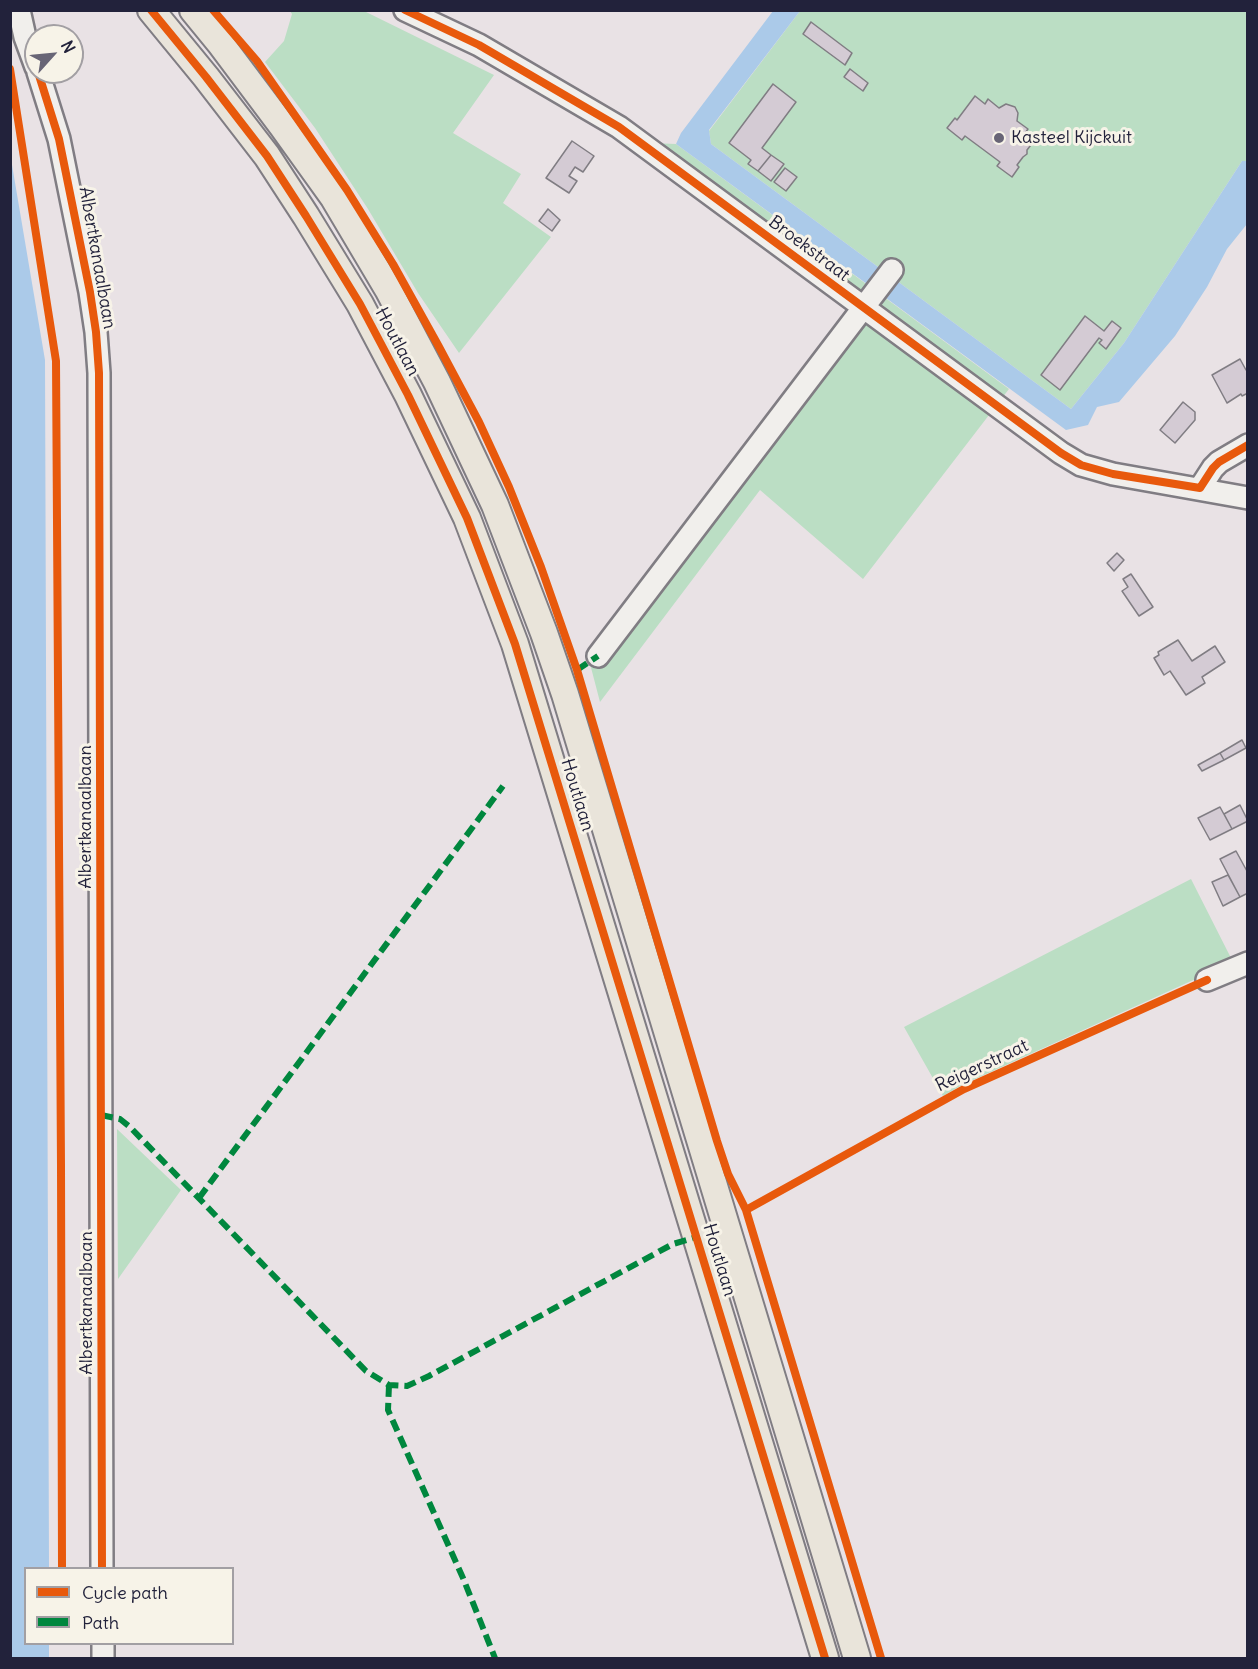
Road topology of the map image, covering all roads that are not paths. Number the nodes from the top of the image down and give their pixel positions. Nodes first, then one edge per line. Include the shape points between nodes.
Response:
1 (19, 10) edge
2 (151, 10) edge
3 (193, 10) edge
4 (405, 10) edge
5 (24, 32) edge
6 (42, 84) edge
7 (892, 270) dead end
8 (869, 302) junction
9 (1248, 445) edge
10 (1200, 488) junction
11 (1248, 498) edge
12 (598, 656) dead end
13 (1248, 963) edge
14 (1207, 980) dead end
15 (102, 1567) edge
16 (825, 1659) edge
17 (857, 1659) edge

1 - 5 street
2 - 16 main road, Houtlaan via 267,156 306,216 360,304 466,518 519,656
3 - 17 main road, Houtlaan via 334,198 388,289 495,505 565,694
4 - 8 street, Broekstraat via 479,45 619,127
6 - 15 street, Albertkanaalbaan via 63,160 90,292 99,373
7 - 8 street
8 - 10 street, Broekstraat via 1081,465
8 - 12 street
9 - 10 street via 1219,462
10 - 11 street, Broekstraat
13 - 14 street

